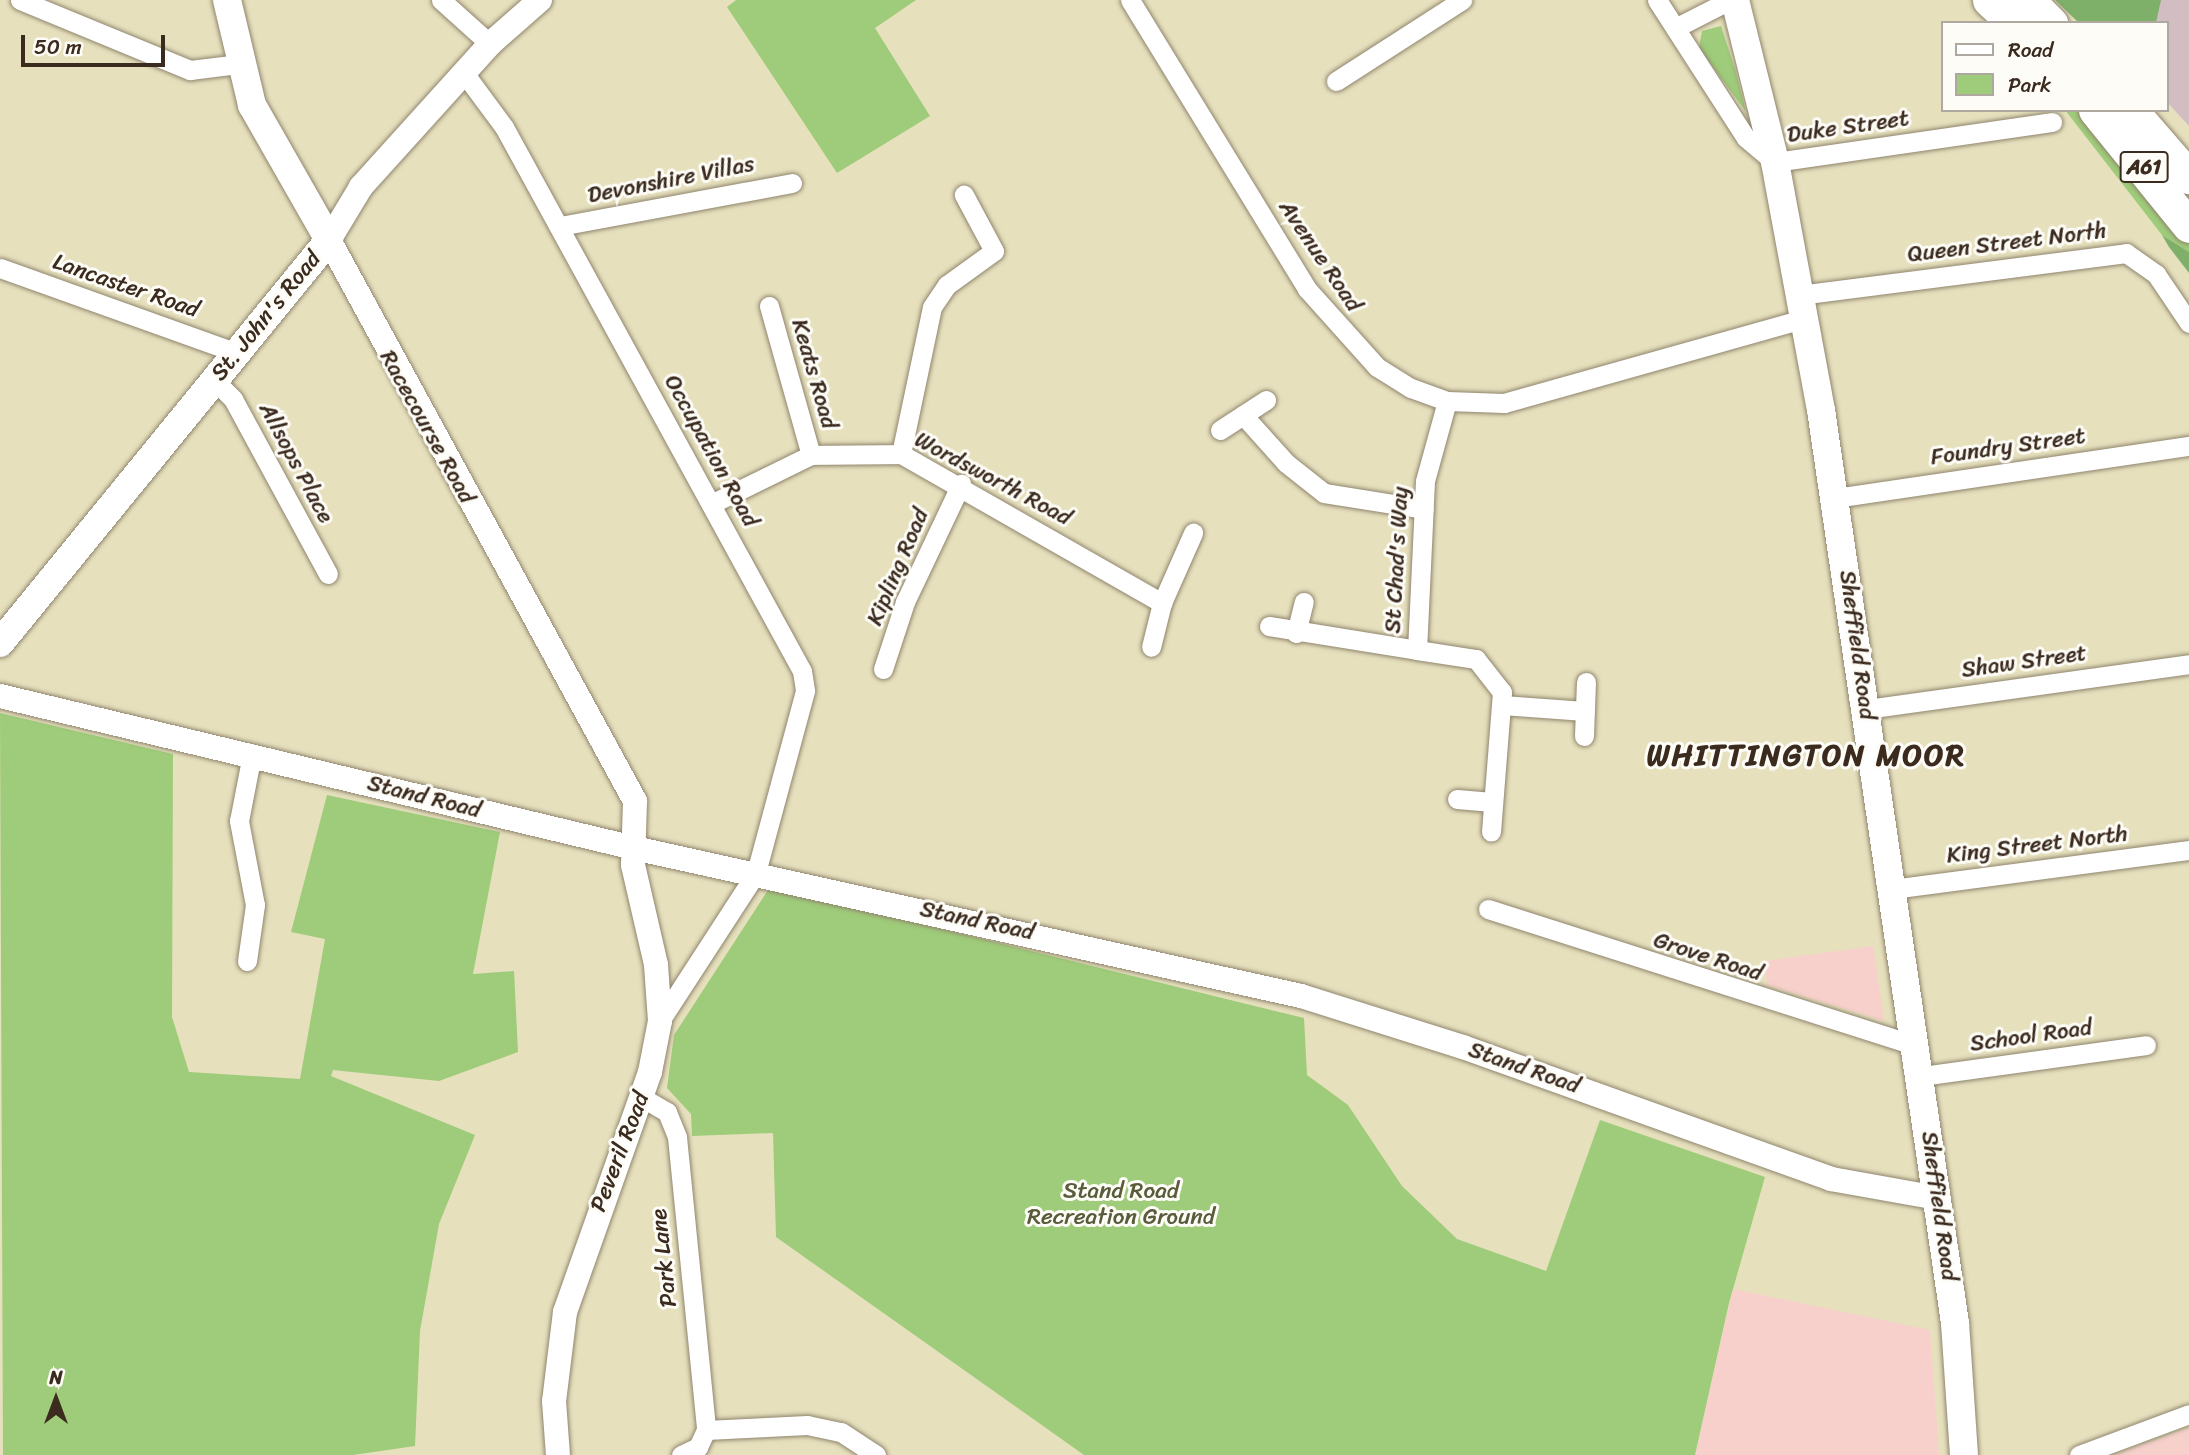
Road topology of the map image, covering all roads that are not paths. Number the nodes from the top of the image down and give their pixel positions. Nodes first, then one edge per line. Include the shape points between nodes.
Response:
1 (20, 0) edge
2 (227, 0) edge
3 (441, 0) edge
4 (540, 0) edge
5 (1130, 0) edge
6 (1462, 0) edge
7 (1657, 0) edge
8 (1732, 0) edge
9 (1989, 0) edge
10 (2028, 0) edge
11 (2012, 21) edge
12 (2048, 21) edge
13 (1675, 28) junction
14 (490, 44) junction
15 (238, 64) junction
16 (467, 77) junction
17 (1336, 81) dead end
18 (2097, 112) edge
19 (2133, 112) edge
20 (2052, 122) dead end
21 (1775, 162) junction
22 (2189, 177) edge
23 (792, 183) dead end
24 (964, 195) dead end
25 (560, 226) junction
26 (2189, 226) edge
27 (328, 240) junction
28 (0, 268) edge
29 (769, 306) dead end
30 (1801, 307) junction
31 (2189, 323) edge
32 (234, 352) junction
33 (214, 380) junction
34 (1266, 400) dead end
35 (1447, 401) junction
36 (1243, 415) junction
37 (1220, 430) dead end
38 (2189, 446) edge
39 (901, 454) junction
40 (811, 455) junction
41 (961, 484) junction
42 (1835, 498) junction
43 (713, 503) junction
44 (1424, 509) junction
45 (1193, 533) dead end
46 (328, 574) dead end
47 (1304, 602) dead end
48 (1162, 603) junction
49 (1269, 626) dead end
50 (1296, 633) junction
51 (0, 643) edge
52 (1151, 647) dead end
53 (1417, 650) junction
54 (2189, 664) edge
55 (883, 669) dead end
56 (1586, 682) dead end
57 (0, 696) edge
58 (1502, 705) junction
59 (1866, 709) junction
60 (1585, 711) junction
61 (1584, 736) dead end
62 (252, 754) junction
63 (1457, 799) dead end
64 (1492, 802) junction
65 (1491, 832) dead end
66 (634, 848) junction
67 (2189, 850) edge
68 (756, 873) junction
69 (1892, 889) junction
70 (1488, 909) dead end
71 (247, 961) dead end
72 (660, 1021) junction
73 (1915, 1045) junction
74 (2146, 1045) dead end
75 (1921, 1076) junction
76 (642, 1097) junction
77 (1938, 1198) junction
78 (2189, 1414) edge
79 (706, 1430) junction
80 (558, 1455) edge
81 (681, 1455) edge
82 (876, 1455) edge
83 (1964, 1455) edge
84 (2079, 1455) edge

1 - 15 street via 190,70
2 - 15 main road, Racecourse Road
3 - 14 street
4 - 14 street, St. John's Road
5 - 35 street, Avenue Road via 1328,317 1377,367
6 - 17 street
7 - 13 street
8 - 13 street
8 - 21 main road, Sheffield Road
9 - 11 highway
10 - 12 highway
13 - 21 street via 1746,138
14 - 16 street, St. John's Road
15 - 27 main road, Racecourse Road via 252,105
16 - 25 street, Occupation Road via 504,127
16 - 27 street, St. John's Road via 361,187
18 - 26 highway, A61
19 - 22 highway, A61
20 - 21 street, Duke Street
21 - 30 main road, Sheffield Road
23 - 25 street, Devonshire Villas
24 - 39 street via 995,251 947,285 932,307
25 - 43 street, Occupation Road
27 - 32 main road, St. John's Road
27 - 66 street, Racecourse Road via 635,801
28 - 32 street, Lancaster Road
29 - 40 street, Keats Road
30 - 31 street, Queen Street North via 2126,253 2156,274
30 - 35 street, Avenue Road via 1504,403
30 - 42 main road, Sheffield Road
32 - 33 main road, St. John's Road
33 - 46 street, Allsops Place via 233,399
33 - 51 main road, St. John's Road
34 - 36 street
35 - 44 street, St Chad's Way via 1429,460
36 - 37 street
36 - 44 street via 1286,463 1324,493
38 - 42 street, Foundry Street
39 - 40 street, Wordsworth Road
39 - 41 street, Wordsworth Road
40 - 43 street, Wordsworth Road
41 - 48 street, Wordsworth Road
41 - 55 street, Kipling Road via 905,602
42 - 59 main road, Sheffield Road
43 - 68 street, Occupation Road via 802,671 805,691
44 - 53 street, St Chad's Way
45 - 48 street
47 - 50 street
48 - 52 street
49 - 50 street
50 - 53 street
53 - 58 street, St Chad's Way via 1476,659 1492,672
54 - 59 street, Shaw Street
56 - 60 street
57 - 62 street, Stand Road
58 - 60 street
58 - 64 street, St Chad's Way
59 - 69 main road, Sheffield Road
60 - 61 street
62 - 66 street, Stand Road
62 - 71 street via 239,821 255,905
63 - 64 street
64 - 65 street, St Chad's Way
66 - 68 street, Stand Road
66 - 72 street, Peveril Road
67 - 69 street, King Street North
68 - 72 street, Occupation Road
68 - 77 street, Stand Road via 1336,1006 1831,1179
69 - 73 main road, Sheffield Road
70 - 73 street, Grove Road
72 - 76 street, Peveril Road
73 - 75 main road, Sheffield Road
74 - 75 street, School Road
75 - 77 main road, Sheffield Road
76 - 79 street, Park Lane via 667,1112 677,1137
76 - 80 street, Peveril Road via 565,1312 554,1401
77 - 83 main road, Sheffield Road via 1963,1390
78 - 84 street
79 - 81 street via 698,1447
79 - 82 street via 807,1425 841,1432

